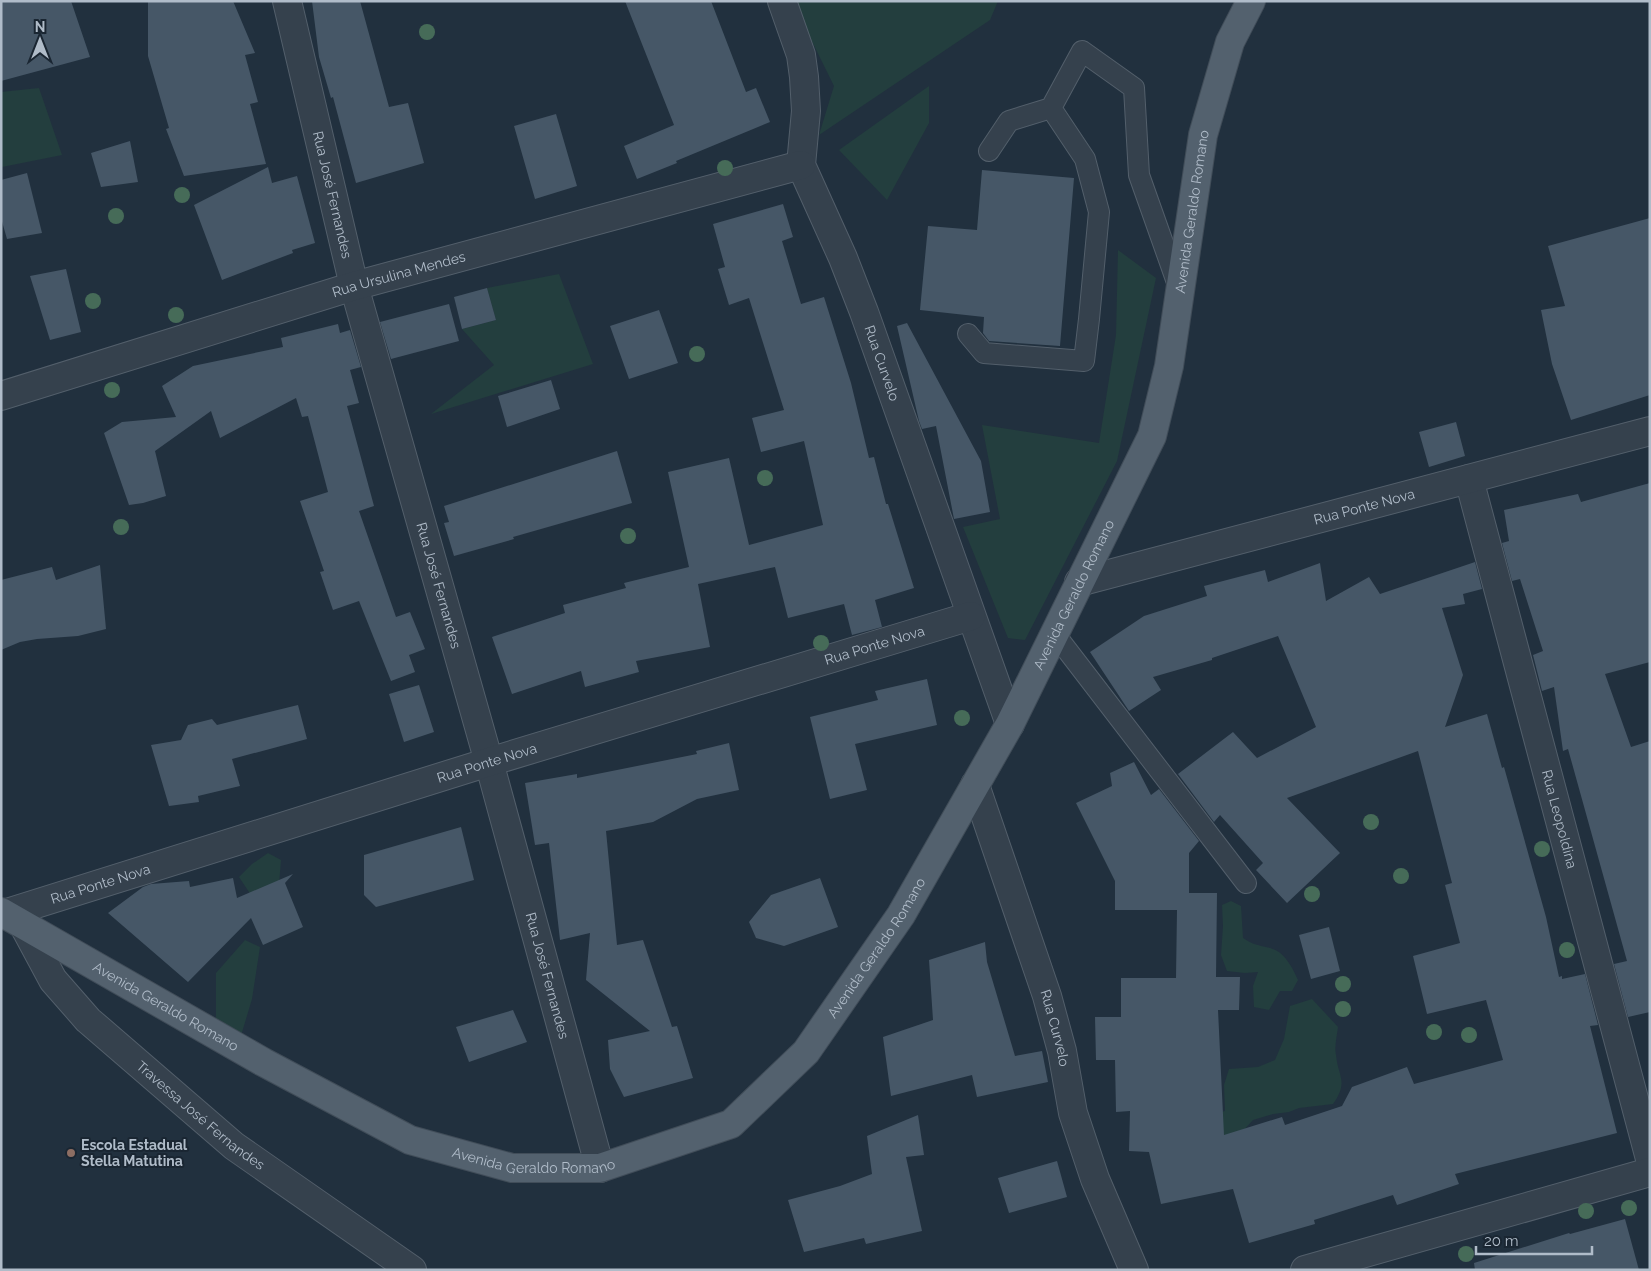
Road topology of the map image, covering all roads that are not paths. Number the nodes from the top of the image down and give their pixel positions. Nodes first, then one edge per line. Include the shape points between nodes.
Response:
1 (287, 1) edge
2 (782, 1) edge
3 (1251, 1) edge
4 (1051, 108) junction
5 (988, 151) dead end
6 (801, 165) junction
7 (354, 286) junction
8 (1180, 290) junction
9 (968, 334) dead end
10 (1, 396) edge
11 (1650, 431) edge
12 (1469, 480) junction
13 (1079, 582) junction
14 (971, 616) junction
15 (1054, 633) junction
16 (1010, 724) junction
17 (489, 762) junction
18 (975, 785) junction
19 (1246, 883) dead end
20 (10, 917) edge
21 (1650, 1159) edge
22 (600, 1168) junction
23 (1650, 1172) edge
24 (412, 1270) edge
25 (1134, 1270) edge
26 (1305, 1270) edge

1 - 7 street, Rua José Fernandes
2 - 6 street, Rua Curvelo via 801,55 804,77 806,111
3 - 8 main road, Avenida Geraldo Romano via 1230,42 1203,135
4 - 5 lane via 1009,121
4 - 8 lane via 1082,52 1134,88 1139,175
4 - 9 lane via 1085,159 1098,212 1084,361 984,353
6 - 7 street, Rua Ursulina Mendes
6 - 14 street, Rua Curvelo via 864,312
7 - 10 street, Rua Ursulina Mendes
7 - 17 street, Rua José Fernandes
8 - 13 main road, Avenida Geraldo Romano via 1169,366 1152,436
11 - 12 street, Rua Ponte Nova
12 - 13 street, Rua Ponte Nova
12 - 21 street, Rua Leopoldina
13 - 15 main road, Avenida Geraldo Romano
14 - 16 street, Rua Curvelo
14 - 17 street, Rua Ponte Nova
15 - 16 main road, Avenida Geraldo Romano
15 - 19 lane
16 - 18 main road, Avenida Geraldo Romano
17 - 20 street, Rua Ponte Nova
17 - 22 street, Rua José Fernandes
18 - 22 main road, Avenida Geraldo Romano via 901,914 806,1052 731,1124
18 - 25 street, Rua Curvelo via 1047,996 1062,1051 1073,1113 1095,1179
20 - 22 main road, Avenida Geraldo Romano via 263,1062 410,1140 512,1168
20 - 24 street, Travessa José Fernandes via 52,980 88,1020 234,1146
23 - 26 street

